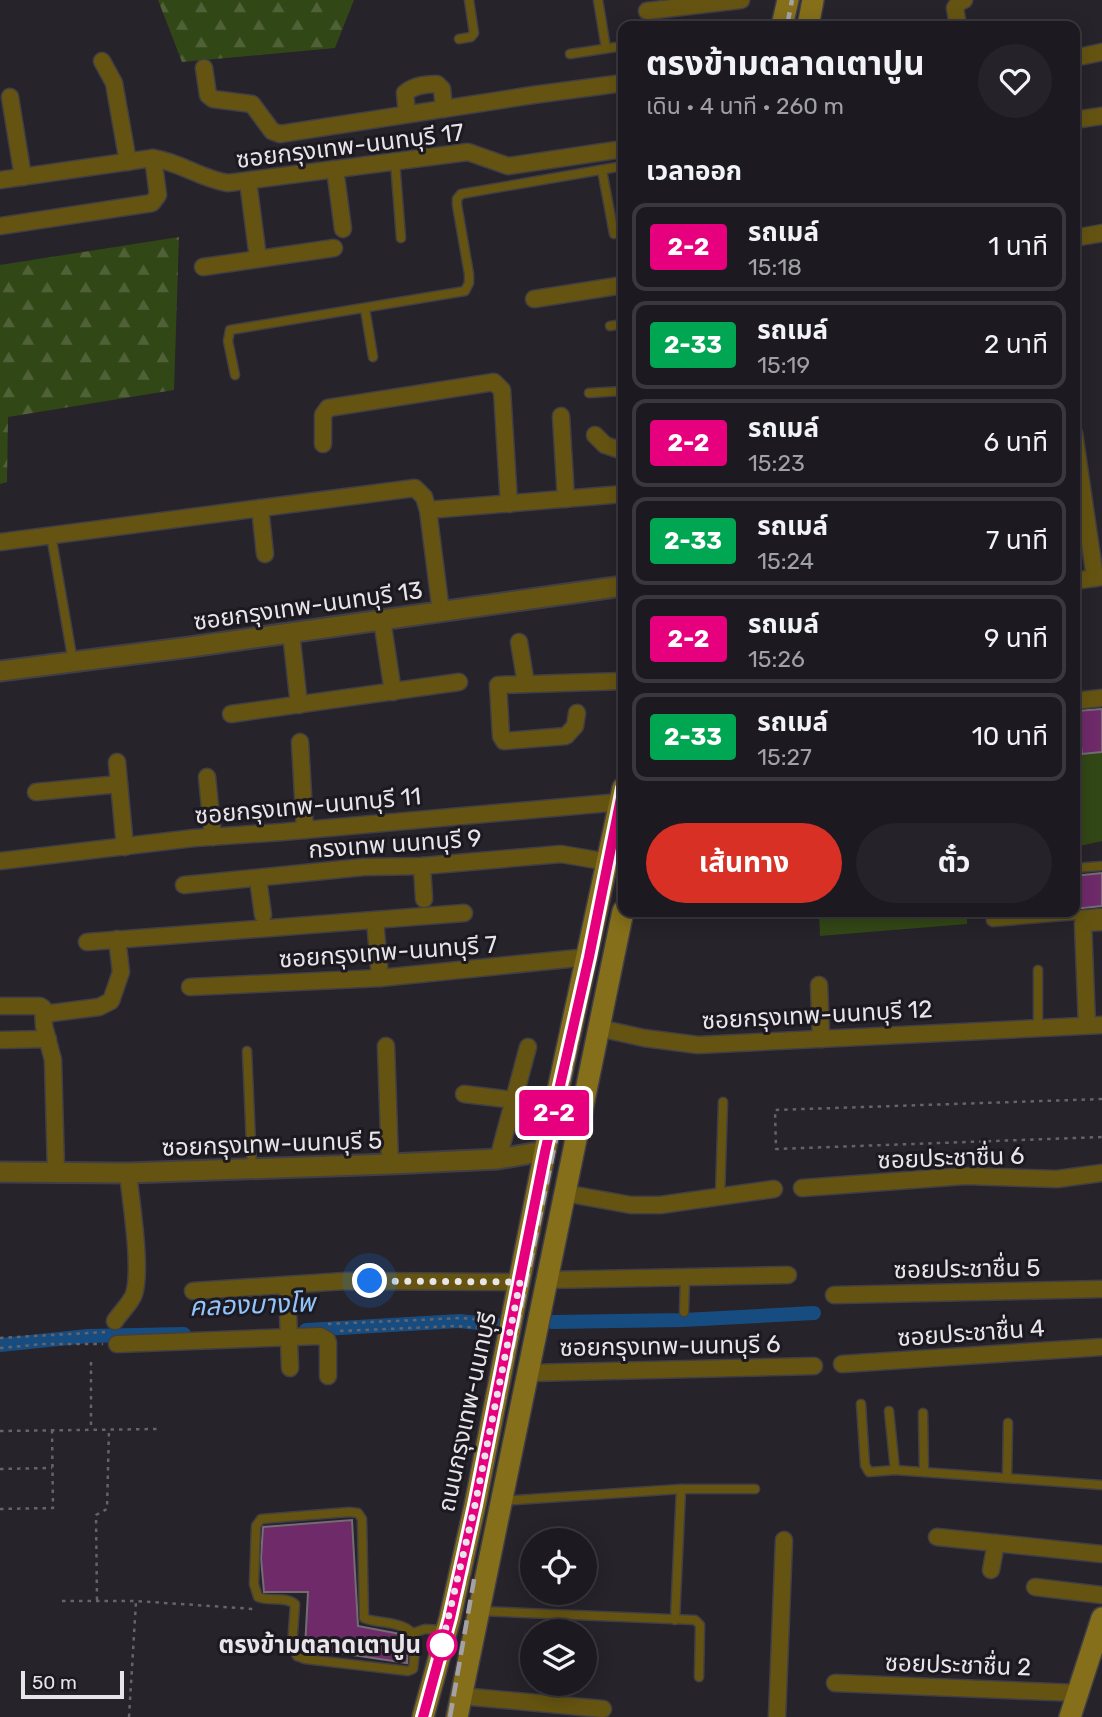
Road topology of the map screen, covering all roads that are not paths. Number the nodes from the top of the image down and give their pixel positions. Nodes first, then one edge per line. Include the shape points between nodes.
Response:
1 (469, 0) edge
2 (598, 0) edge
3 (741, 0) edge
4 (788, 0) edge
5 (813, 0) edge
6 (964, 0) edge
7 (647, 12) dead end
8 (783, 21) edge
9 (808, 21) edge
10 (957, 21) edge
11 (459, 39) dead end
12 (618, 47) edge
13 (606, 48) junction
14 (1102, 51) edge
15 (570, 54) dead end
16 (1080, 56) edge
17 (102, 61) dead end
18 (204, 68) dead end
19 (618, 84) edge
20 (9, 97) dead end
21 (444, 109) junction
22 (407, 114) junction
23 (1102, 116) edge
24 (1080, 119) edge
25 (618, 150) edge
26 (153, 158) junction
27 (128, 162) junction
28 (395, 162) junction
29 (618, 167) edge
30 (335, 169) junction
31 (602, 170) junction
32 (23, 177) junction
33 (0, 180) edge
34 (248, 181) junction
35 (0, 226) edge
36 (344, 229) dead end
37 (1102, 233) edge
38 (614, 234) dead end
39 (1080, 237) edge
40 (401, 238) dead end
41 (334, 248) dead end
42 (258, 258) junction
43 (202, 267) dead end
44 (618, 286) edge
45 (534, 299) dead end
46 (365, 309) junction
47 (618, 325) edge
48 (610, 326) dead end
49 (373, 357) dead end
50 (235, 375) dead end
51 (618, 391) edge
52 (589, 393) dead end
53 (561, 416) dead end
54 (594, 435) dead end
55 (323, 444) dead end
56 (618, 449) edge
57 (1080, 469) edge
58 (618, 494) edge
59 (566, 499) junction
60 (509, 504) junction
61 (260, 508) junction
62 (428, 510) junction
63 (51, 535) junction
64 (0, 542) edge
65 (265, 554) dead end
66 (1098, 578) edge
67 (1080, 580) edge
68 (618, 587) edge
69 (442, 612) junction
70 (382, 620) junction
71 (291, 633) junction
72 (519, 642) dead end
73 (73, 662) junction
74 (0, 671) edge
75 (618, 681) edge
76 (460, 682) dead end
77 (526, 684) junction
78 (393, 692) junction
79 (1102, 698) edge
80 (1080, 700) edge
81 (299, 705) junction
82 (578, 713) dead end
83 (231, 714) dead end
84 (300, 742) dead end
85 (117, 762) dead end
86 (207, 777) dead end
87 (119, 784) junction
88 (36, 792) dead end
89 (618, 795) edge
90 (618, 814) edge
91 (305, 830) junction
92 (213, 837) junction
93 (125, 847) junction
94 (0, 861) edge
95 (608, 862) junction
96 (422, 866) junction
97 (1102, 866) edge
98 (1080, 868) edge
99 (258, 879) junction
100 (184, 884) dead end
101 (424, 899) dead end
102 (464, 913) dead end
103 (1102, 913) edge
104 (263, 915) dead end
105 (1080, 915) edge
106 (622, 917) edge
107 (992, 917) edge
108 (1054, 917) edge
109 (375, 920) junction
110 (1102, 922) edge
111 (117, 939) junction
112 (87, 942) dead end
113 (589, 957) junction
114 (1038, 970) dead end
115 (380, 978) junction
116 (819, 985) dead end
117 (190, 986) dead end
118 (0, 1006) edge
119 (44, 1014) junction
120 (1094, 1025) edge
121 (599, 1028) junction
122 (1038, 1028) junction
123 (48, 1039) junction
124 (821, 1039) junction
125 (0, 1040) edge
126 (386, 1045) dead end
127 (528, 1047) dead end
128 (247, 1051) dead end
129 (464, 1094) dead end
130 (514, 1100) junction
131 (723, 1102) dead end
132 (545, 1152) junction
133 (498, 1159) junction
134 (390, 1164) junction
135 (253, 1168) junction
136 (0, 1172) edge
137 (57, 1172) junction
138 (128, 1173) junction
139 (1102, 1173) edge
140 (802, 1188) dead end
141 (774, 1189) dead end
142 (564, 1193) junction
143 (720, 1196) junction
144 (788, 1275) dead end
145 (521, 1278) junction
146 (685, 1278) junction
147 (547, 1280) junction
148 (287, 1285) junction
149 (1102, 1289) edge
150 (193, 1291) dead end
151 (834, 1295) dead end
152 (684, 1312) dead end
153 (115, 1321) dead end
154 (288, 1333) junction
155 (117, 1344) road end
156 (1102, 1347) edge
157 (842, 1364) dead end
158 (814, 1366) dead end
159 (290, 1367) dead end
160 (528, 1373) junction
161 (328, 1376) dead end
162 (861, 1404) dead end
163 (889, 1411) dead end
164 (923, 1413) dead end
165 (1008, 1423) dead end
166 (895, 1470) junction
167 (924, 1472) junction
168 (1007, 1478) junction
169 (1102, 1485) edge
170 (681, 1489) junction
171 (755, 1489) dead end
172 (502, 1500) junction
173 (937, 1537) dead end
174 (784, 1540) dead end
175 (996, 1543) junction
176 (1102, 1554) edge
177 (991, 1570) dead end
178 (1035, 1587) dead end
179 (1102, 1595) edge
180 (477, 1611) junction
181 (1102, 1618) edge
182 (675, 1620) junction
183 (446, 1630) junction
184 (413, 1633) junction
185 (699, 1677) dead end
186 (835, 1683) dead end
187 (1078, 1693) junction
188 (461, 1696) junction
189 (603, 1709) dead end
190 (423, 1717) edge
191 (457, 1717) edge
192 (777, 1717) edge
193 (1070, 1717) edge

1 - 11 lane via 474,33
2 - 13 lane
3 - 7 street
4 - 8 main road
5 - 9 main road
6 - 10 street via 956,8
12 - 13 lane
13 - 15 lane
14 - 16 street
17 - 27 street via 114,83
18 - 22 street via 208,95 252,104 272,131 280,134
19 - 21 street
20 - 32 street
21 - 22 street
21 - 22 street via 442,89 428,84 405,93
23 - 24 street
25 - 28 street, ซอยกรุงเทพ-นนทบุรี 17 via 508,166 468,152
26 - 27 street, ซอยกรุงเทพ-นนทบุรี 17
26 - 34 street, ซอยกรุงเทพ-นนทบุรี 17 via 209,180
26 - 35 street via 158,195 152,203
27 - 32 street, ซอยกรุงเทพ-นนทบุรี 17
28 - 30 street, ซอยกรุงเทพ-นนทบุรี 17
28 - 40 lane
29 - 31 lane
30 - 34 street, ซอยกรุงเทพ-นนทบุรี 17
30 - 36 street
31 - 38 lane
31 - 46 lane via 461,194 457,205 469,274 466,291
32 - 33 street, ซอยกรุงเทพ-นนทบุรี 17
34 - 42 street
37 - 39 street
41 - 42 street
42 - 43 street
44 - 45 street
46 - 49 lane
46 - 50 lane via 230,330
47 - 48 lane
51 - 52 lane
53 - 59 street
54 - 56 street
55 - 60 street via 323,415 328,408 494,382 502,390
57 - 66 street
58 - 59 street
59 - 60 street
60 - 62 street
61 - 62 street via 415,488
61 - 63 street
61 - 65 street
62 - 69 street
63 - 64 street
63 - 73 lane
66 - 67 street
68 - 69 street, ซอยกรุงเทพ-นนทบุรี 13
69 - 70 street, ซอยกรุงเทพ-นนทบุรี 13
70 - 71 street, ซอยกรุงเทพ-นนทบุรี 13
70 - 78 street
71 - 73 street, ซอยกรุงเทพ-นนทบุรี 13
71 - 81 street
72 - 77 street
73 - 74 street, ซอยกรุงเทพ-นนทบุรี 13
75 - 77 street
76 - 78 street
77 - 82 street via 498,685 504,741 566,736
78 - 81 street
79 - 80 street
81 - 83 street
84 - 91 street
85 - 87 street
86 - 92 street
87 - 88 street
87 - 93 street
89 - 91 street, ซอยกรุงเทพ-นนทบุรี 11
90 - 95 main road, ถนนกรุงเทพ-นนทบุรี
91 - 92 street, ซอยกรุงเทพ-นนทบุรี 11
92 - 93 street, ซอยกรุงเทพ-นนทบุรี 11
93 - 94 street, ซอยกรุงเทพ-นนทบุรี 11
95 - 96 street, กรงเทพ นนทบุรี 9 via 561,854
95 - 113 main road, ถนนกรุงเทพ-นนทบุรี
96 - 99 street, กรงเทพ นนทบุรี 9 via 364,867
96 - 101 street
97 - 98 lane
99 - 100 street, กรงเทพ นนทบุรี 9
99 - 104 street
102 - 109 street
103 - 105 lane
106 - 121 main road, ถนนกรุงเทพ-นนทบุรี
107 - 108 lane via 993,922
109 - 111 street
109 - 115 street
110 - 120 street via 1083,923
111 - 112 street
111 - 119 street via 121,972 111,1001 99,1007
113 - 115 street, ซอยกรุงเทพ-นนทบุรี 7
113 - 132 main road, ถนนกรุงเทพ-นนทบุรี
114 - 122 lane
115 - 117 street, ซอยกรุงเทพ-นนทบุรี 7
116 - 124 street
118 - 119 street via 40,1006
119 - 123 street
120 - 122 street, ซอยกรุงเทพ-นนทบุรี 12
121 - 124 street, ซอยกรุงเทพ-นนทบุรี 12 via 698,1045
121 - 142 main road, ถนนกรุงเทพ-นนทบุรี
122 - 124 street, ซอยกรุงเทพ-นนทบุรี 12
123 - 125 street
123 - 137 street via 53,1060
126 - 134 street
127 - 130 street
128 - 135 lane
129 - 130 street
130 - 133 street
131 - 143 lane
132 - 133 street, ซอยกรุงเทพ-นนทบุรี 5
132 - 145 main road, ถนนกรุงเทพ-นนทบุรี
133 - 134 street, ซอยกรุงเทพ-นนทบุรี 5
134 - 135 street, ซอยกรุงเทพ-นนทบุรี 5
135 - 138 street, ซอยกรุงเทพ-นนทบุรี 5
136 - 137 street, ซอยกรุงเทพ-นนทบุรี 5
137 - 138 street, ซอยกรุงเทพ-นนทบุรี 5
138 - 153 street via 135,1284 134,1295
139 - 140 street, ซอยประชาชื่น 6 via 1057,1179 965,1176
141 - 143 street
142 - 143 street via 631,1205
142 - 147 main road, ถนนกรุงเทพ-นนทบุรี
144 - 146 street
145 - 147 main road
145 - 148 street
145 - 183 main road, ถนนกรุงเทพ-นนทบุรี
146 - 147 street
146 - 152 lane
147 - 160 main road, ถนนกรุงเทพ-นนทบุรี
148 - 150 street
148 - 154 street
149 - 151 street, ซอยประชาชื่น 5
154 - 155 street
154 - 159 street
154 - 161 street via 327,1339
156 - 157 street, ซอยประชาชื่น 4
158 - 160 street, ซอยกรุงเทพ-นนทบุรี 6
160 - 172 main road, ถนนกรุงเทพ-นนทบุรี
162 - 166 lane via 867,1470
163 - 166 lane
164 - 167 lane
165 - 168 lane
166 - 167 lane
167 - 168 lane
168 - 169 lane
170 - 171 lane
170 - 172 lane
170 - 182 lane
172 - 180 main road, ถนนกรุงเทพ-นนทบุรี
173 - 175 street
174 - 192 street
175 - 176 street
175 - 177 street
178 - 179 street
180 - 182 lane
180 - 188 main road, ถนนกรุงเทพ-นนทบุรี
181 - 187 main road
182 - 185 lane via 695,1620 700,1625
183 - 184 lane
183 - 190 main road, ถนนกรุงเทพ-นนทบุรี
184 - 184 lane via 413,1669 408,1671 297,1656 292,1646 295,1604 258,1597 254,1584 256,1526 261,1519 358,1513 362,1519 365,1618
186 - 187 street, ซอยประชาชื่น 2
187 - 193 main road
188 - 189 street
188 - 191 main road, ถนนกรุงเทพ-นนทบุรี

